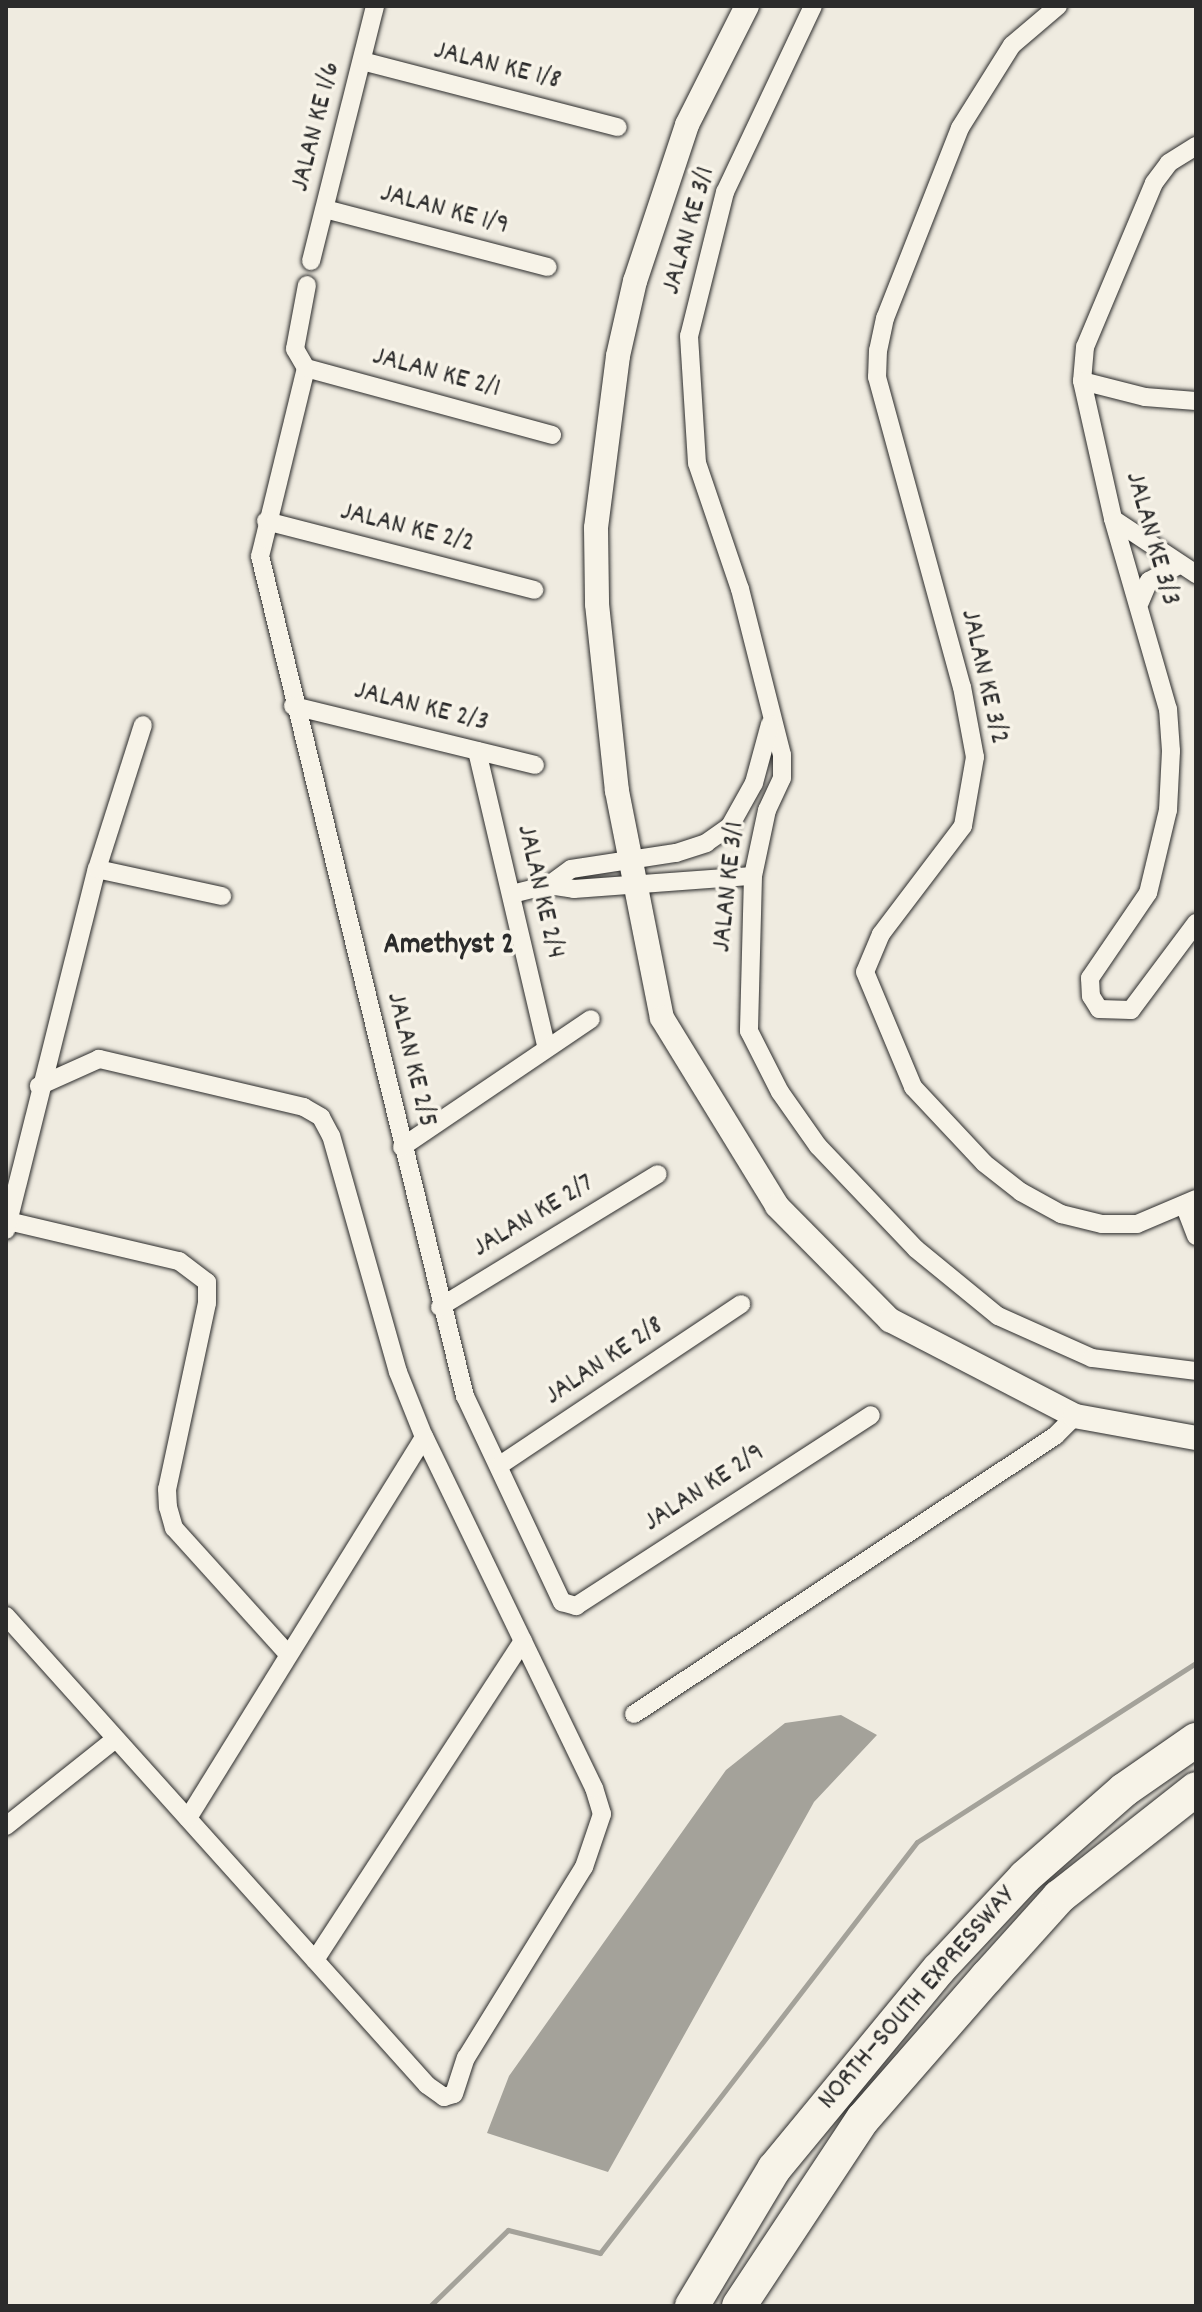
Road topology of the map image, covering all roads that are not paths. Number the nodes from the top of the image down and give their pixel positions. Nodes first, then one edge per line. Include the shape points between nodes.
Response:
1 (375, 6) edge
2 (747, 6) edge
3 (813, 6) edge
4 (1058, 6) edge
5 (362, 61) junction
6 (618, 127) dead end
7 (1196, 146) edge
8 (325, 209) junction
9 (311, 261) dead end
10 (548, 267) dead end
11 (307, 285) dead end
12 (306, 368) junction
13 (1082, 381) junction
14 (1196, 401) edge
15 (552, 435) dead end
16 (1113, 519) junction
17 (266, 521) junction
18 (1179, 565) junction
19 (1196, 574) edge
20 (534, 590) dead end
21 (1140, 602) junction
22 (293, 706) junction
23 (772, 713) junction
24 (143, 725) dead end
25 (477, 751) junction
26 (535, 765) dead end
27 (97, 869) junction
28 (632, 871) junction
29 (753, 876) junction
30 (512, 894) junction
31 (222, 896) dead end
32 (1196, 923) edge
33 (591, 1019) dead end
34 (546, 1045) junction
35 (39, 1086) junction
36 (402, 1147) junction
37 (658, 1174) dead end
38 (1190, 1203) edge
39 (7, 1225) edge
40 (1196, 1236) edge
41 (741, 1304) dead end
42 (440, 1307) junction
43 (1196, 1371) edge
44 (871, 1415) dead end
45 (1075, 1416) junction
46 (424, 1437) junction
47 (1196, 1438) edge
48 (500, 1465) junction
49 (568, 1608) joint
50 (6, 1616) edge
51 (523, 1641) junction
52 (287, 1653) junction
53 (634, 1714) dead end
54 (114, 1740) junction
55 (1196, 1740) edge
56 (1196, 1789) edge
57 (188, 1818) junction
58 (6, 1826) edge
59 (315, 1960) junction
60 (692, 2306) edge
61 (739, 2306) edge

1 - 5 street, JALAN KE 1/6
2 - 28 street via 687,125 661,192 635,281 607,435 596,528 597,604 617,791
3 - 23 street, JALAN KE 3/1 via 725,192 689,336 697,463 740,589
4 - 38 street, JALAN KE 3/2 via 1012,45 960,128 885,318 878,350 877,377 962,687 975,757 963,826 881,934 865,972 913,1087 984,1163 1021,1192 1061,1214 1102,1224 1137,1224
5 - 6 street, JALAN KE 1/8
5 - 8 street, JALAN KE 1/6
7 - 13 street, JALAN KE 3/3 via 1169,163 1154,183 1085,347
8 - 9 street, JALAN KE 1/6
8 - 10 street, JALAN KE 1/9
11 - 12 street via 295,349
12 - 15 street, JALAN KE 2/1
12 - 17 street, JALAN KE 2/5
13 - 14 street via 1145,397
13 - 16 street, JALAN KE 3/3
16 - 18 street
16 - 21 street, JALAN KE 3/3
17 - 20 street, JALAN KE 2/2
17 - 22 street, JALAN KE 2/5 via 260,556
18 - 19 street
18 - 21 street via 1149,581
21 - 32 street, JALAN KE 3/3 via 1168,709 1170,790 1148,893 1090,978 1091,996 1099,1009 1131,1010
22 - 25 street, JALAN KE 2/3
22 - 36 street, JALAN KE 2/5
23 - 28 street via 760,768 730,826
23 - 29 street, JALAN KE 3/1 via 782,778 767,810
24 - 27 street
25 - 26 street, JALAN KE 2/3
25 - 30 street, JALAN KE 2/4
27 - 31 street
27 - 35 street
28 - 29 street
28 - 30 street via 571,869 549,885
28 - 45 street via 662,1018 777,1206 890,1320
29 - 43 street, JALAN KE 3/1 via 749,1031 780,1092 818,1146 916,1249 998,1316 1092,1358
30 - 34 street, JALAN KE 2/4
33 - 34 street
34 - 36 street
35 - 39 street
35 - 46 street via 99,1059 304,1107 321,1117 331,1136 398,1372
36 - 42 street, JALAN KE 2/5
37 - 42 street, JALAN KE 2/7
38 - 40 street
39 - 52 street via 179,1261 207,1282 167,1489 168,1507 174,1528
41 - 48 street, JALAN KE 2/8
42 - 48 street, JALAN KE 2/5 via 465,1396
44 - 49 street, JALAN KE 2/9
45 - 47 street
45 - 53 street via 1055,1436
46 - 51 street
46 - 52 street
48 - 49 street, JALAN KE 2/5
50 - 54 street
51 - 59 street
51 - 59 street via 602,1814 584,1867 466,2058 454,2094 444,2097 427,2085
52 - 57 street
54 - 57 street
54 - 58 street
55 - 60 highway, NORTH–SOUTH EXPRESSWAY via 1124,1790 1025,1877 939,1969 774,2169
56 - 61 highway, NORTH–SOUTH EXPRESSWAY via 1059,1897 987,1977 863,2119
57 - 59 street

